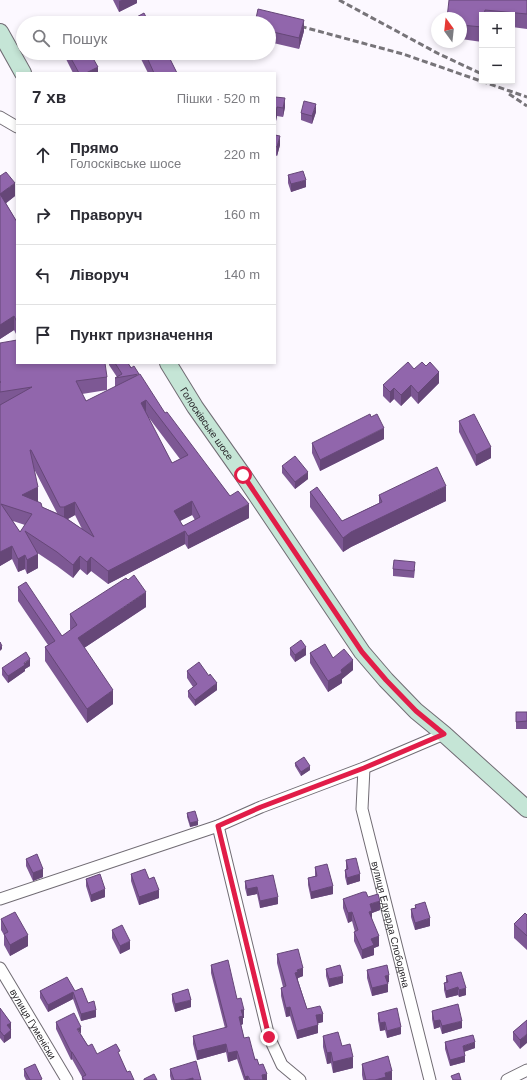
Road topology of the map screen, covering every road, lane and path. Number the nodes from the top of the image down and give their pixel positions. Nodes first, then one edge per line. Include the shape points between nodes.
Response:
1 (0, 32) edge
2 (22, 72) edge
3 (0, 116) edge
4 (16, 126) edge
5 (169, 364) edge
6 (444, 734) junction
7 (364, 768) junction
8 (527, 809) edge
9 (218, 826) junction
10 (0, 899) edge
11 (0, 968) edge
12 (527, 1070) edge
13 (66, 1080) edge
14 (300, 1080) edge
15 (430, 1080) edge
16 (506, 1080) edge

1 - 2 street
3 - 4 street
5 - 6 street, Голосківське шосе via 195,407 362,652 416,711
6 - 7 street
6 - 8 street, Голосківське шосе
7 - 9 street
7 - 15 street, вулиця Едуарда Слободяна via 362,809
9 - 10 street
9 - 14 street via 269,1037 282,1064
11 - 13 street, вулиця Гуменіски
12 - 16 street

